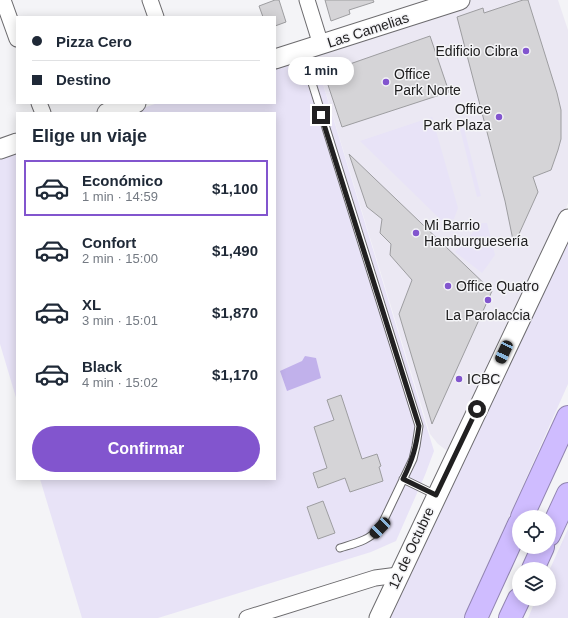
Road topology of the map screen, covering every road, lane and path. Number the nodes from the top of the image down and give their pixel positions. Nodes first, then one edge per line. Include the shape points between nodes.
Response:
1 (4, 0) edge
2 (150, 0) edge
3 (307, 0) edge
4 (460, 0) edge
5 (156, 16) edge
6 (16, 36) edge
7 (321, 45) junction
8 (302, 51) junction
9 (276, 59) edge
10 (133, 104) edge
11 (110, 112) edge
12 (16, 143) edge
13 (0, 149) edge
14 (568, 219) edge
15 (568, 417) edge
16 (403, 479) junction
17 (568, 494) edge
18 (436, 495) junction
19 (525, 510) edge
20 (556, 520) edge
21 (512, 539) edge
22 (340, 548) dead end
23 (398, 575) junction
24 (516, 606) edge
25 (247, 618) edge
26 (379, 618) edge
27 (476, 618) edge
28 (510, 618) edge

1 - 6 street
2 - 5 street
3 - 7 street
4 - 7 street, Las Camelias
7 - 8 street, Las Camelias
8 - 9 street, Las Camelias
8 - 16 lane via 419,426 413,459
10 - 11 street
12 - 13 street
14 - 18 street, 12 de Octubre
15 - 19 highway
16 - 18 lane
16 - 22 lane via 380,528 373,536
17 - 20 highway
18 - 23 street, 12 de Octubre
21 - 27 highway
23 - 25 street via 376,578
23 - 26 street, 12 de Octubre
24 - 28 highway

